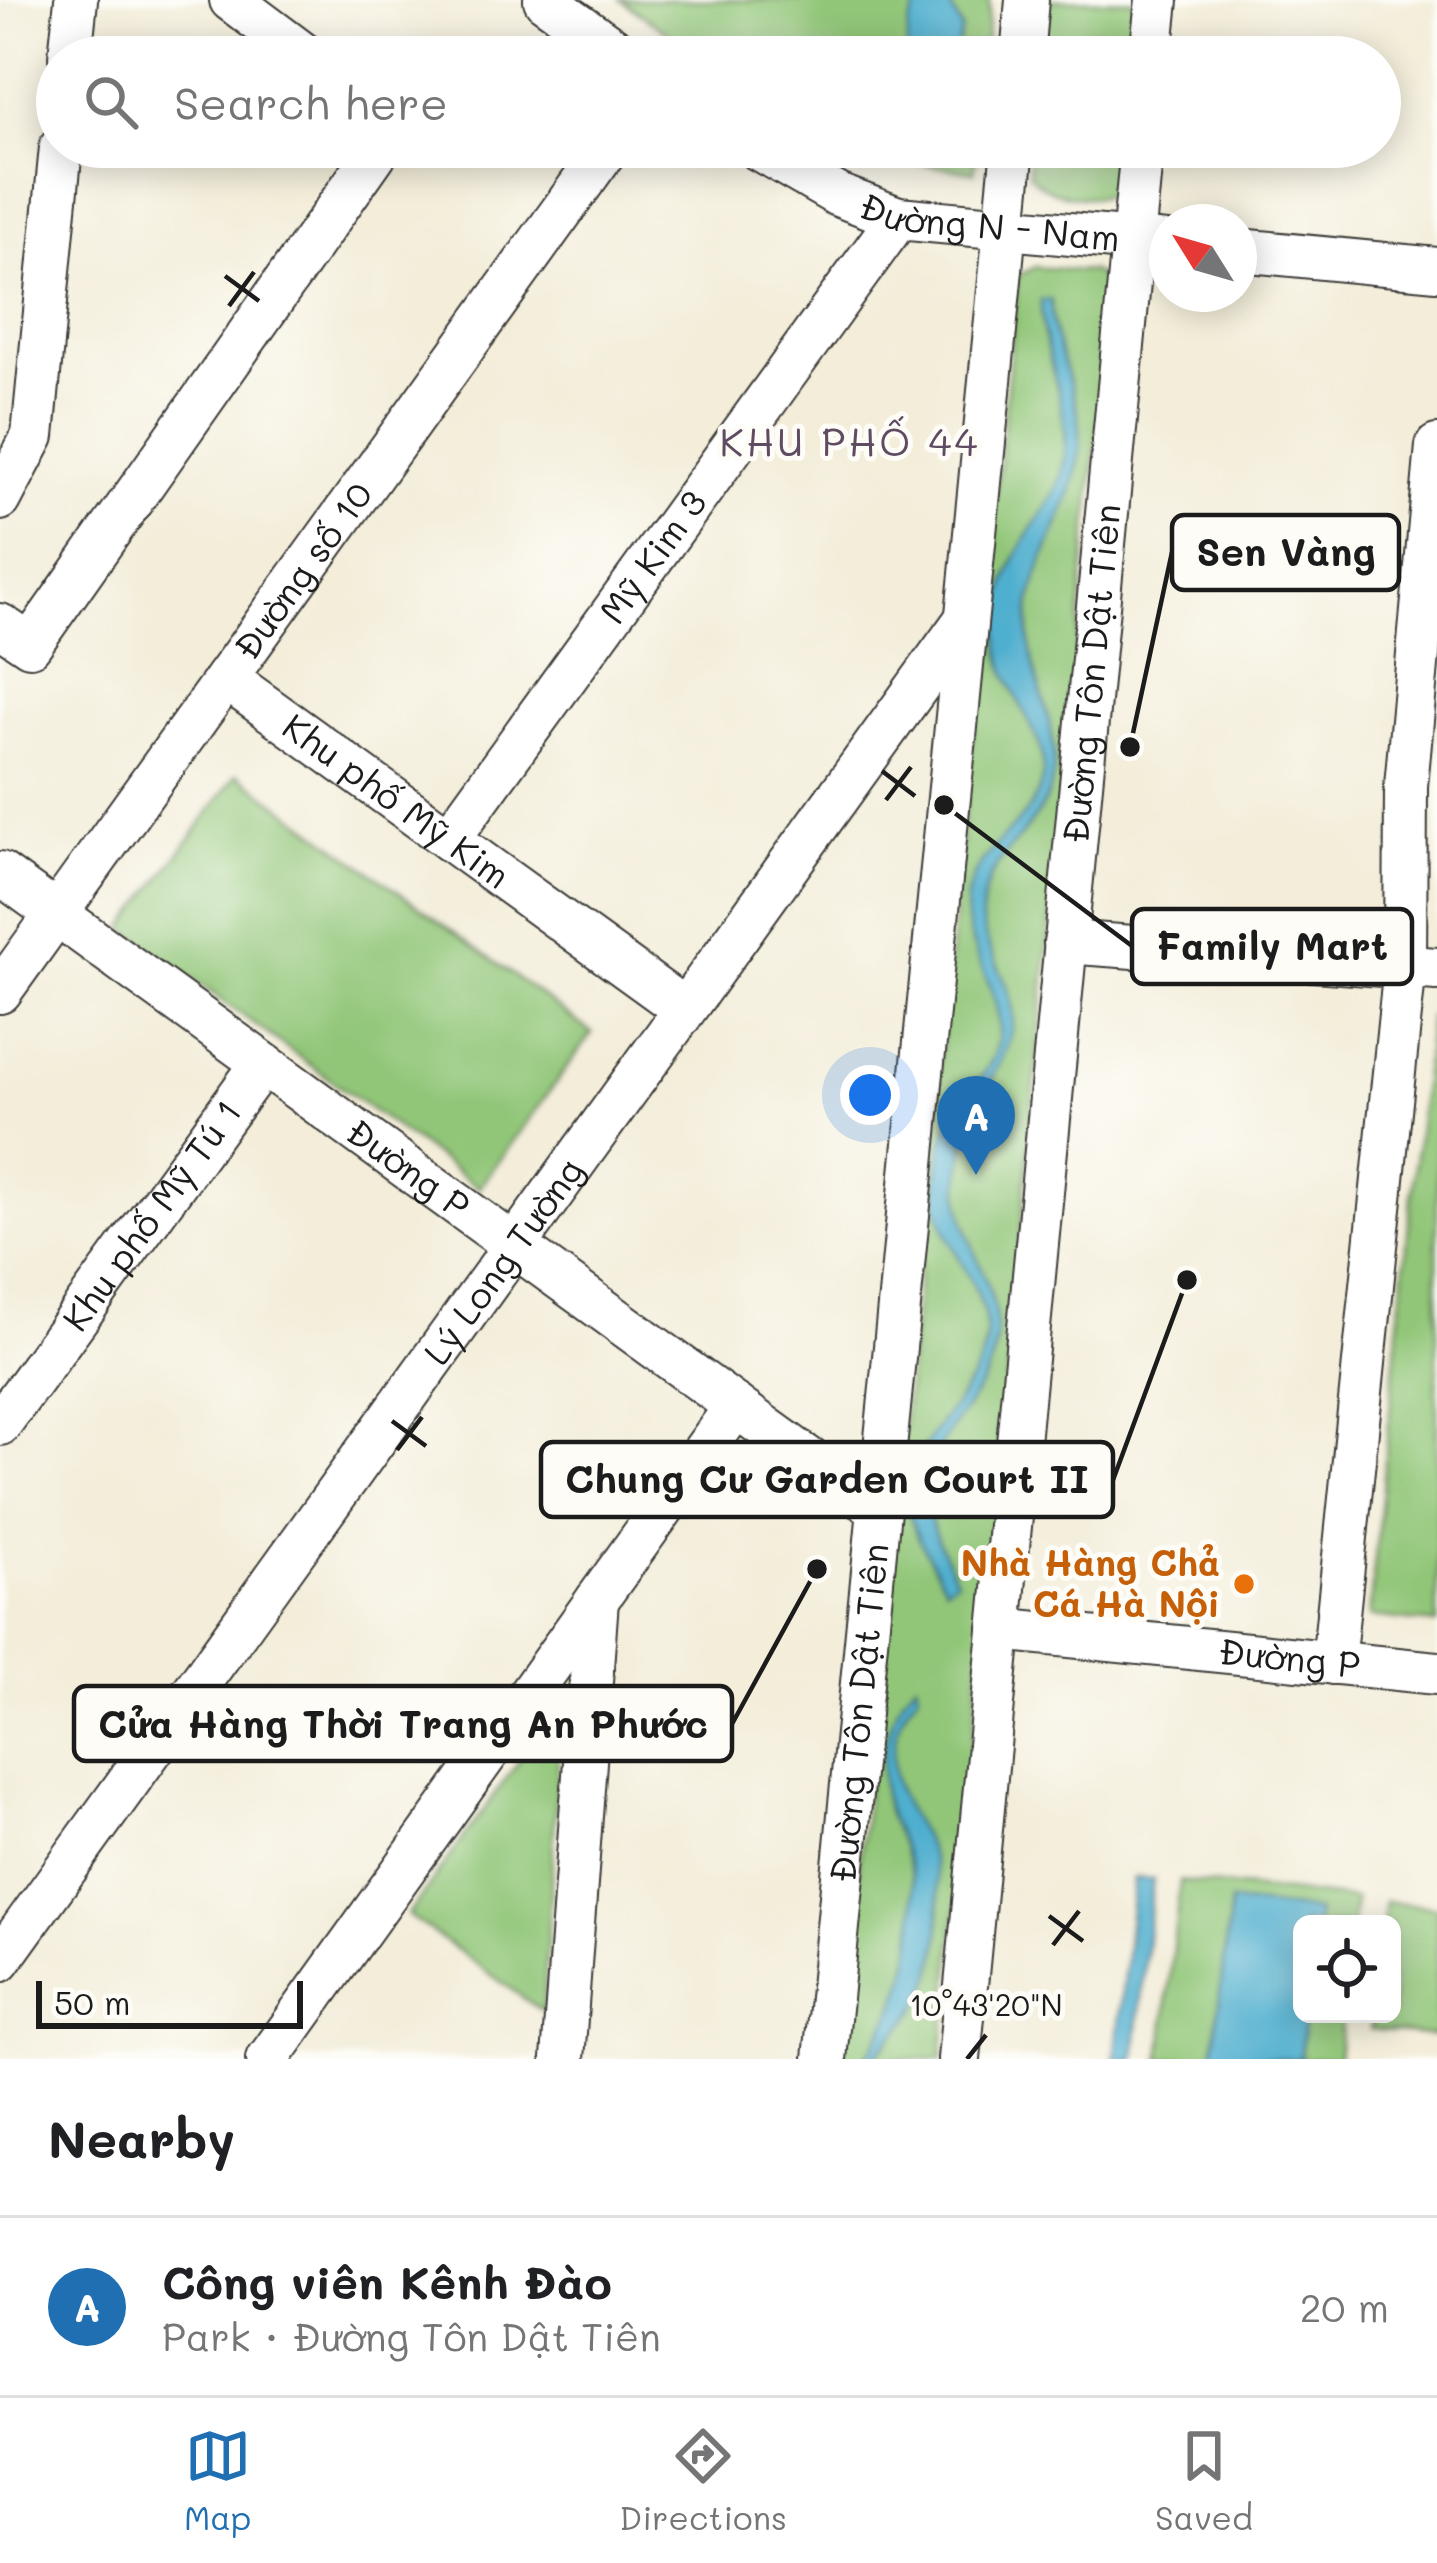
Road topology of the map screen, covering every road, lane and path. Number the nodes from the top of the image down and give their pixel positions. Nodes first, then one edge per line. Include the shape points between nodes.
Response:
1 (76, 0) edge
2 (231, 0) edge
3 (545, 0) edge
4 (1027, 0) edge
5 (1157, 0) edge
6 (72, 36) edge
7 (279, 36) edge
8 (596, 36) edge
9 (1024, 36) edge
10 (1153, 36) edge
11 (59, 168) edge
12 (365, 168) edge
13 (593, 168) edge
14 (791, 168) edge
15 (1011, 168) edge
16 (1144, 168) edge
17 (898, 218) junction
18 (1005, 228) junction
19 (1149, 229) edge
20 (1149, 241) edge
21 (1149, 249) edge
22 (1257, 252) edge
23 (1437, 269) edge
24 (1437, 446) edge
25 (0, 499) edge
26 (1432, 552) edge
27 (964, 622) junction
28 (0, 625) edge
29 (226, 678) junction
30 (1421, 788) edge
31 (449, 839) junction
32 (0, 873) edge
33 (56, 915) junction
34 (1065, 942) junction
35 (1421, 968) edge
36 (0, 992) edge
37 (684, 1009) junction
38 (262, 1064) junction
39 (514, 1246) junction
40 (736, 1406) junction
41 (0, 1424) edge
42 (878, 1509) junction
43 (597, 1600) junction
44 (1000, 1629) junction
45 (1333, 1663) junction
46 (1437, 1673) edge
47 (0, 1960) edge
48 (268, 2059) edge
49 (562, 2059) edge
50 (825, 2059) edge
51 (958, 2059) edge

1 - 6 street
2 - 7 street
3 - 8 street
4 - 9 street
5 - 10 street
11 - 25 street via 33,436
12 - 28 street via 30,645
13 - 29 street, Đường số 10
14 - 17 street, Đường N - Nam
15 - 18 street, Đường Tôn Dật Tiên
16 - 19 street, Đường Tôn Dật Tiên
17 - 18 street, Đường N - Nam
17 - 31 street, Mỹ Kim 3
18 - 20 street, Đường N - Nam
18 - 27 street, Đường Tôn Dật Tiên
21 - 34 street, Đường Tôn Dật Tiên
22 - 23 street
24 - 26 street
26 - 30 street
27 - 37 street, Lý Long Tường
27 - 42 street, Đường Tôn Dật Tiên
29 - 31 street, Khu phố Mỹ Kim
29 - 33 street, Đường số 10
30 - 35 street
31 - 37 street, Khu phố Mỹ Kim
32 - 33 street, Đường P
33 - 36 street, Đường số 10
33 - 38 street, Đường P
34 - 35 street
34 - 44 street, Đường Tôn Dật Tiên
35 - 45 street
37 - 39 street, Lý Long Tường
38 - 39 street, Đường P
38 - 41 street, Khu phố Mỹ Tú 1
39 - 40 street, Đường P
39 - 47 street, Lý Long Tường
40 - 42 street, Đường P
40 - 43 street
42 - 50 street, Đường Tôn Dật Tiên
43 - 48 street
43 - 49 street
44 - 45 street, Đường P
44 - 51 street, Đường Tôn Dật Tiên
45 - 46 street, Đường P

